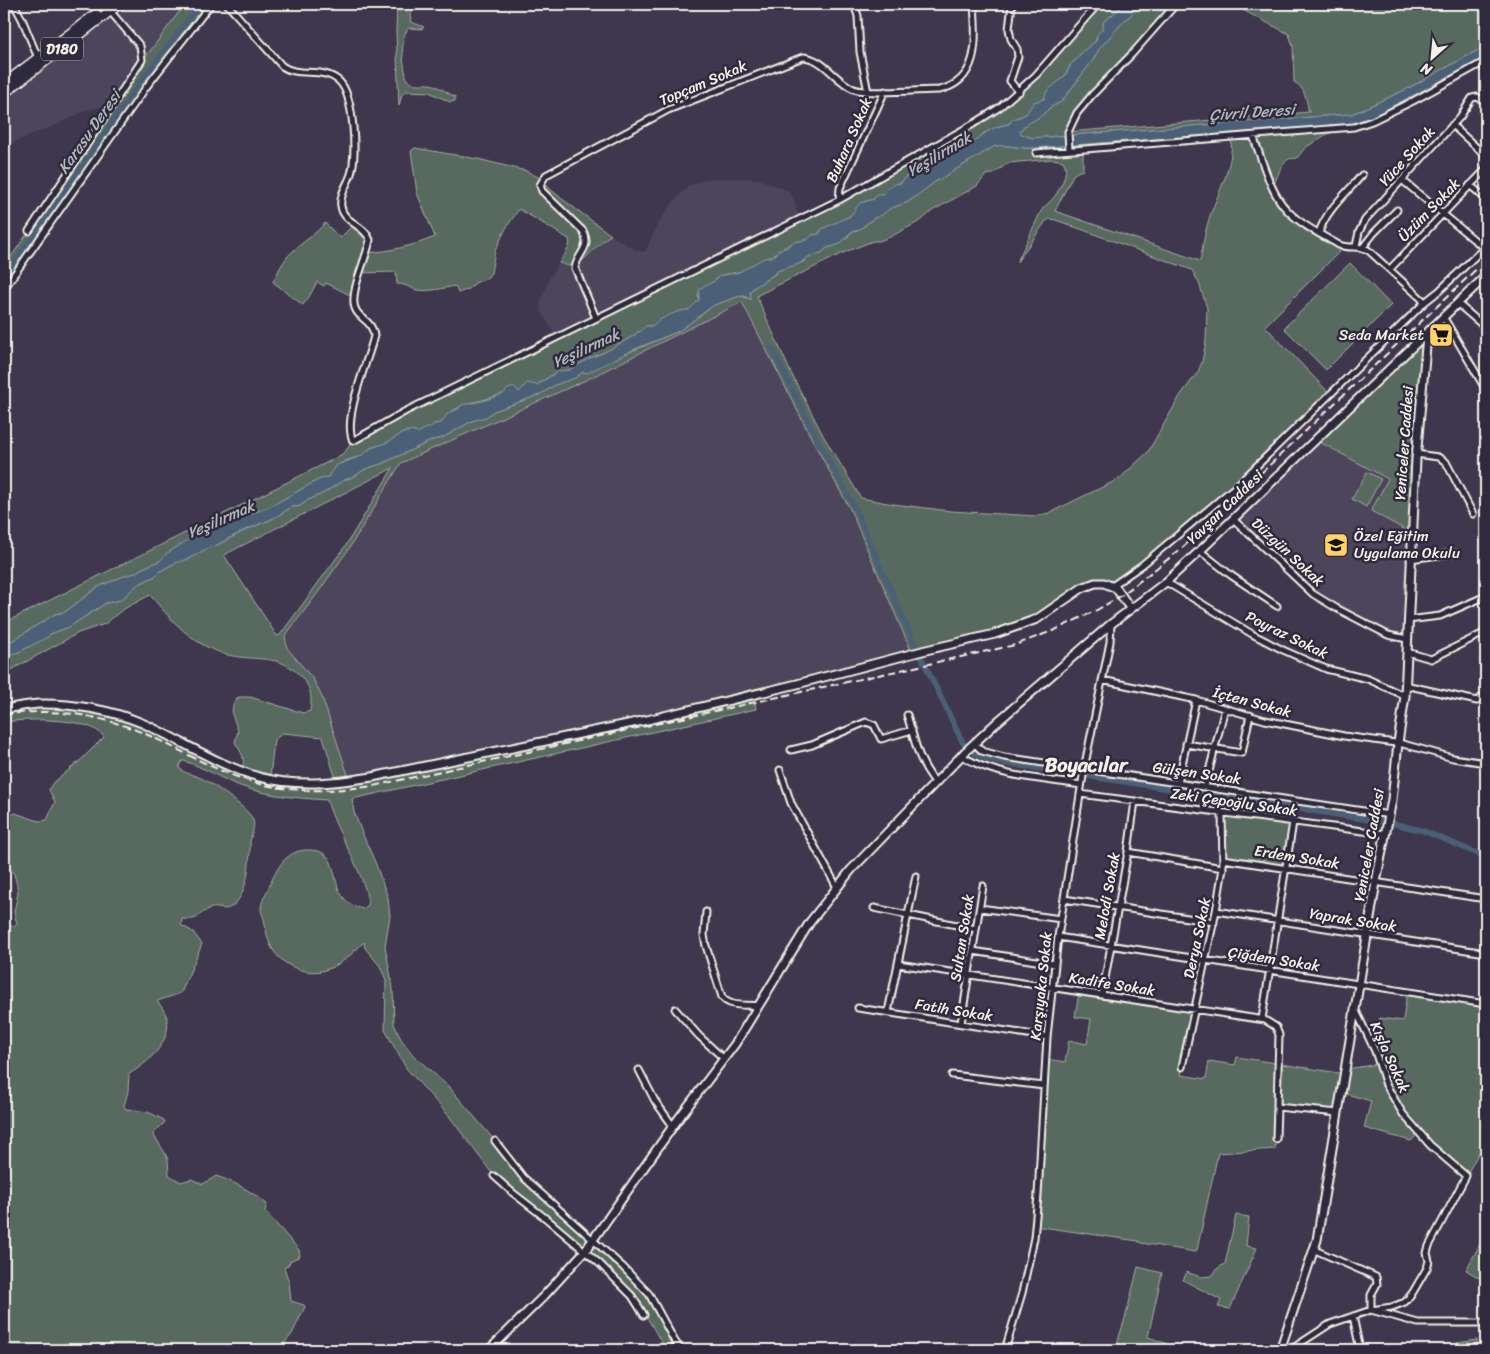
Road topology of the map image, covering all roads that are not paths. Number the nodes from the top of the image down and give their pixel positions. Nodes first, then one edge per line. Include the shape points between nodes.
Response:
1 (14, 4) edge
2 (119, 4) edge
3 (211, 4) edge
4 (227, 4) edge
5 (854, 4) edge
6 (974, 4) edge
7 (1012, 4) edge
8 (1098, 4) edge
9 (1176, 4) edge
10 (110, 7) edge
11 (38, 58) junction
12 (1486, 62) edge
13 (4, 84) edge
14 (885, 91) junction
15 (868, 92) junction
16 (1019, 92) junction
17 (4, 93) edge
18 (1486, 102) edge
19 (1452, 125) junction
20 (1253, 136) junction
21 (1069, 148) junction
22 (1036, 153) dead end
23 (1486, 156) edge
24 (1486, 169) edge
25 (1362, 175) dead end
26 (1402, 180) junction
27 (1470, 185) junction
28 (1486, 199) edge
29 (839, 200) junction
30 (1396, 210) dead end
31 (1442, 213) junction
32 (29, 231) dead end
33 (1319, 233) junction
34 (1356, 246) junction
35 (1485, 247) edge
36 (1363, 248) junction
37 (1390, 269) junction
38 (1486, 276) edge
39 (4, 289) edge
40 (1425, 302) junction
41 (1458, 304) junction
42 (596, 318) junction
43 (1444, 318) junction
44 (1486, 328) edge
45 (1426, 335) junction
46 (1486, 390) edge
47 (1416, 454) junction
48 (1473, 514) dead end
49 (1233, 519) junction
50 (1200, 551) junction
51 (1454, 553) dead end
52 (1410, 559) junction
53 (1166, 582) junction
54 (1112, 586) junction
55 (1486, 596) edge
56 (1277, 606) dead end
57 (1130, 608) junction
58 (1408, 620) junction
59 (1111, 624) junction
60 (1486, 632) edge
61 (1407, 640) junction
62 (1407, 652) junction
63 (1102, 680) junction
64 (1405, 684) junction
65 (1486, 694) edge
66 (1405, 696) junction
67 (1196, 700) junction
68 (4, 708) edge
69 (1225, 708) junction
70 (907, 715) dead end
71 (1250, 715) junction
72 (912, 730) junction
73 (1398, 743) junction
74 (1186, 744) junction
75 (968, 749) junction
76 (1215, 749) junction
77 (792, 750) dead end
78 (1486, 763) edge
79 (780, 770) dead end
80 (1083, 771) junction
81 (935, 782) junction
82 (1082, 782) junction
83 (1178, 783) junction
84 (1205, 787) junction
85 (1080, 794) junction
86 (1135, 801) junction
87 (1222, 813) junction
88 (1389, 816) junction
89 (1293, 822) junction
90 (1386, 831) junction
91 (1128, 852) junction
92 (1223, 859) junction
93 (1223, 868) junction
94 (1286, 868) junction
95 (916, 876) dead end
96 (1376, 882) junction
97 (983, 886) dead end
98 (837, 887) junction
99 (1064, 899) junction
100 (1486, 899) edge
101 (874, 908) dead end
102 (980, 908) junction
103 (1118, 908) junction
104 (1216, 911) junction
105 (706, 912) dead end
106 (908, 915) junction
107 (1061, 919) junction
108 (1278, 921) junction
109 (1214, 922) junction
110 (976, 929) junction
111 (1367, 935) junction
112 (1058, 937) junction
113 (1111, 946) junction
114 (973, 951) junction
115 (1486, 953) edge
116 (1205, 960) junction
117 (898, 964) junction
118 (1055, 964) junction
119 (1269, 971) junction
120 (969, 974) junction
121 (1360, 985) junction
122 (1052, 988) junction
123 (1102, 995) junction
124 (1486, 1004) edge
125 (758, 1006) junction
126 (858, 1008) dead end
127 (675, 1009) dead end
128 (1195, 1009) junction
129 (1356, 1011) junction
130 (888, 1012) junction
131 (1262, 1019) junction
132 (962, 1024) junction
133 (1047, 1036) junction
134 (724, 1059) junction
135 (1182, 1067) dead end
136 (639, 1070) dead end
137 (952, 1075) dead end
138 (1044, 1086) junction
139 (1277, 1107) junction
140 (1338, 1113) junction
141 (673, 1126) junction
142 (1276, 1139) dead end
143 (495, 1141) dead end
144 (494, 1176) dead end
145 (593, 1239) junction
146 (1315, 1250) junction
147 (585, 1251) junction
148 (1371, 1310) junction
149 (644, 1314) dead end
150 (1354, 1316) junction
151 (1486, 1323) edge
152 (489, 1350) edge
153 (681, 1350) edge
154 (1005, 1350) edge
155 (1280, 1350) edge
156 (1290, 1350) edge
157 (1360, 1350) edge

1 - 11 street
2 - 10 highway, D180
3 - 39 street via 147,86
4 - 42 street via 282,66 293,71 330,76 341,84 347,95 355,153 341,208 370,240 356,286 354,305 358,314 370,323 374,336 351,416 353,441 406,411
5 - 15 street, Buhara Sokak
6 - 14 street, Topçam Sokak via 976,35 973,55 968,70 958,81 939,90
7 - 16 street via 1009,29 1018,57 1010,81
8 - 16 street
9 - 21 street via 1084,104 1072,123 1068,135
10 - 11 highway, D180
10 - 17 highway, D180
10 - 32 street via 140,46 142,60
11 - 13 highway, D180
12 - 20 street via 1360,126
14 - 15 street, Topçam Sokak
14 - 29 street, Buhara Sokak via 840,188
15 - 42 street, Topçam Sokak via 851,88 818,62 802,57 668,110 544,177 540,185 542,191 586,237 585,248 575,268
16 - 29 street via 975,123
18 - 19 street, Yüce Sokak via 1474,97
19 - 23 street
19 - 26 street, Yüce Sokak
20 - 21 street
20 - 33 street via 1282,205
21 - 22 street
24 - 27 street, Üzüm Sokak
25 - 33 street via 1329,213
26 - 31 street
26 - 34 street, Yüce Sokak via 1362,224
27 - 28 street
27 - 31 street, Üzüm Sokak
29 - 42 street
30 - 36 street
31 - 35 street
31 - 37 street, Üzüm Sokak
33 - 34 street via 1344,247
34 - 36 street
35 - 40 street
36 - 37 street
37 - 40 street
38 - 41 street, Yavşan Caddesi
40 - 54 street via 1235,487
41 - 43 street, Yavşan Caddesi
41 - 44 street
43 - 45 street, Yavşan Caddesi
43 - 46 street
45 - 47 street, Yeniceler Caddesi
45 - 49 street, Yavşan Caddesi
47 - 48 street via 1438,456 1446,462
47 - 52 street, Yeniceler Caddesi
49 - 50 street, Yavşan Caddesi
49 - 61 street, Düzgün Sokak via 1313,594 1388,635
50 - 53 street, Yavşan Caddesi
50 - 56 street
51 - 52 street
52 - 58 street, Yeniceler Caddesi
53 - 57 street, Yavşan Caddesi
53 - 66 street, Poyraz Sokak via 1282,650 1326,669 1368,679
54 - 57 street
54 - 68 street via 1100,583 1086,586 1046,614 1016,628 797,684 647,720 329,784 284,782 246,773 140,723 107,713 37,704
55 - 58 street via 1440,616
57 - 59 street, Yavşan Caddesi
58 - 61 street, Yeniceler Caddesi
59 - 63 street, Karşıyaka Sokak
59 - 75 street, Yavşan Caddesi
60 - 62 street via 1431,659
61 - 62 street, Yeniceler Caddesi
62 - 64 street, Yeniceler Caddesi
63 - 67 street, İçten Sokak
63 - 80 street, Karşıyaka Sokak
64 - 65 street via 1477,701
64 - 66 street, Yeniceler Caddesi
66 - 73 street, Yeniceler Caddesi
67 - 69 street, İçten Sokak
67 - 74 street
69 - 71 street, İçten Sokak
69 - 76 street
70 - 72 street
71 - 73 street, İçten Sokak via 1344,736
71 - 76 street via 1242,753
72 - 77 street via 881,739 874,725 866,722
72 - 81 street via 918,756
73 - 78 street, İçten Sokak
73 - 88 street, Yeniceler Caddesi
74 - 76 street
74 - 83 street
75 - 80 street, Gülşen Sokak
75 - 81 street, Yavşan Caddesi
75 - 82 street via 976,764 1002,772
76 - 84 street
79 - 98 street via 791,803
80 - 82 street, Karşıyaka Sokak
80 - 83 street, Gülşen Sokak
81 - 98 street, Yavşan Caddesi
82 - 85 street, Karşıyaka Sokak
83 - 84 street, Gülşen Sokak
84 - 88 street, Gülşen Sokak
85 - 86 street, Zeki Çepoğlu Sokak
85 - 99 street, Karşıyaka Sokak
86 - 87 street, Zeki Çepoğlu Sokak
86 - 91 street, Melodi Sokak
87 - 89 street, Zeki Çepoğlu Sokak
87 - 92 street, Derya Sokak
88 - 90 street, Yeniceler Caddesi
89 - 90 street, Zeki Çepoğlu Sokak
89 - 94 street
90 - 96 street, Yeniceler Caddesi
91 - 93 street
91 - 103 street, Melodi Sokak
92 - 93 street, Derya Sokak
92 - 94 street, Erdem Sokak
93 - 104 street, Derya Sokak
94 - 96 street, Erdem Sokak
94 - 108 street
95 - 106 street
96 - 100 street, Erdem Sokak
96 - 111 street, Yeniceler Caddesi
97 - 102 street, Sultan Sokak
98 - 125 street, Yavşan Caddesi via 810,922
99 - 103 street
99 - 107 street, Karşıyaka Sokak
101 - 106 street
102 - 107 street
102 - 110 street, Sultan Sokak
103 - 109 street
103 - 113 street, Melodi Sokak
104 - 108 street, Yaprak Sokak
104 - 109 street, Derya Sokak
105 - 125 street via 706,946 722,997 733,1004
106 - 110 street
106 - 117 street
107 - 112 street, Karşıyaka Sokak
108 - 111 street, Yaprak Sokak
108 - 119 street
109 - 116 street, Derya Sokak
110 - 114 street, Sultan Sokak
111 - 115 street, Yaprak Sokak
111 - 121 street, Yeniceler Caddesi
112 - 113 street, Çiğdem Sokak
112 - 118 street, Karşıyaka Sokak
113 - 116 street, Çiğdem Sokak
113 - 123 street, Melodi Sokak
114 - 118 street
114 - 120 street, Sultan Sokak
116 - 119 street, Çiğdem Sokak
116 - 128 street, Derya Sokak
117 - 120 street, Kadife Sokak
117 - 130 street
118 - 122 street, Karşıyaka Sokak
119 - 121 street, Çiğdem Sokak
119 - 131 street
120 - 122 street, Kadife Sokak
120 - 132 street, Sultan Sokak
121 - 124 street, Çiğdem Sokak
121 - 129 street, Yeniceler Caddesi
122 - 123 street, Kadife Sokak
122 - 133 street, Karşıyaka Sokak
123 - 128 street, Kadife Sokak
125 - 134 street, Yavşan Caddesi
126 - 130 street, Fatih Sokak
127 - 134 street
128 - 131 street, Kadife Sokak
128 - 135 street, Derya Sokak
129 - 140 street, Yeniceler Caddesi
129 - 148 street, Kışla Sokak via 1375,1051 1386,1085 1400,1109 1430,1145 1466,1176 1427,1253 1427,1268 1409,1298 1399,1305
130 - 132 street, Fatih Sokak
131 - 139 street via 1276,1027 1279,1035
132 - 133 street, Fatih Sokak
133 - 138 street, Karşıyaka Sokak
134 - 141 street, Yavşan Caddesi
136 - 141 street
137 - 138 street
138 - 154 street, Karşıyaka Sokak via 1034,1238
139 - 140 street
139 - 142 street
140 - 146 street, Yeniceler Caddesi
141 - 145 street, Yavşan Caddesi
143 - 145 street via 523,1177
144 - 147 street
145 - 147 street, Yavşan Caddesi
145 - 153 street via 649,1294
146 - 148 street via 1376,1278 1377,1284 1370,1295
146 - 155 street, Yeniceler Caddesi
147 - 149 street via 632,1296
147 - 152 street, Yavşan Caddesi
148 - 150 street
148 - 151 street via 1418,1322
150 - 156 street via 1330,1324
150 - 157 street

